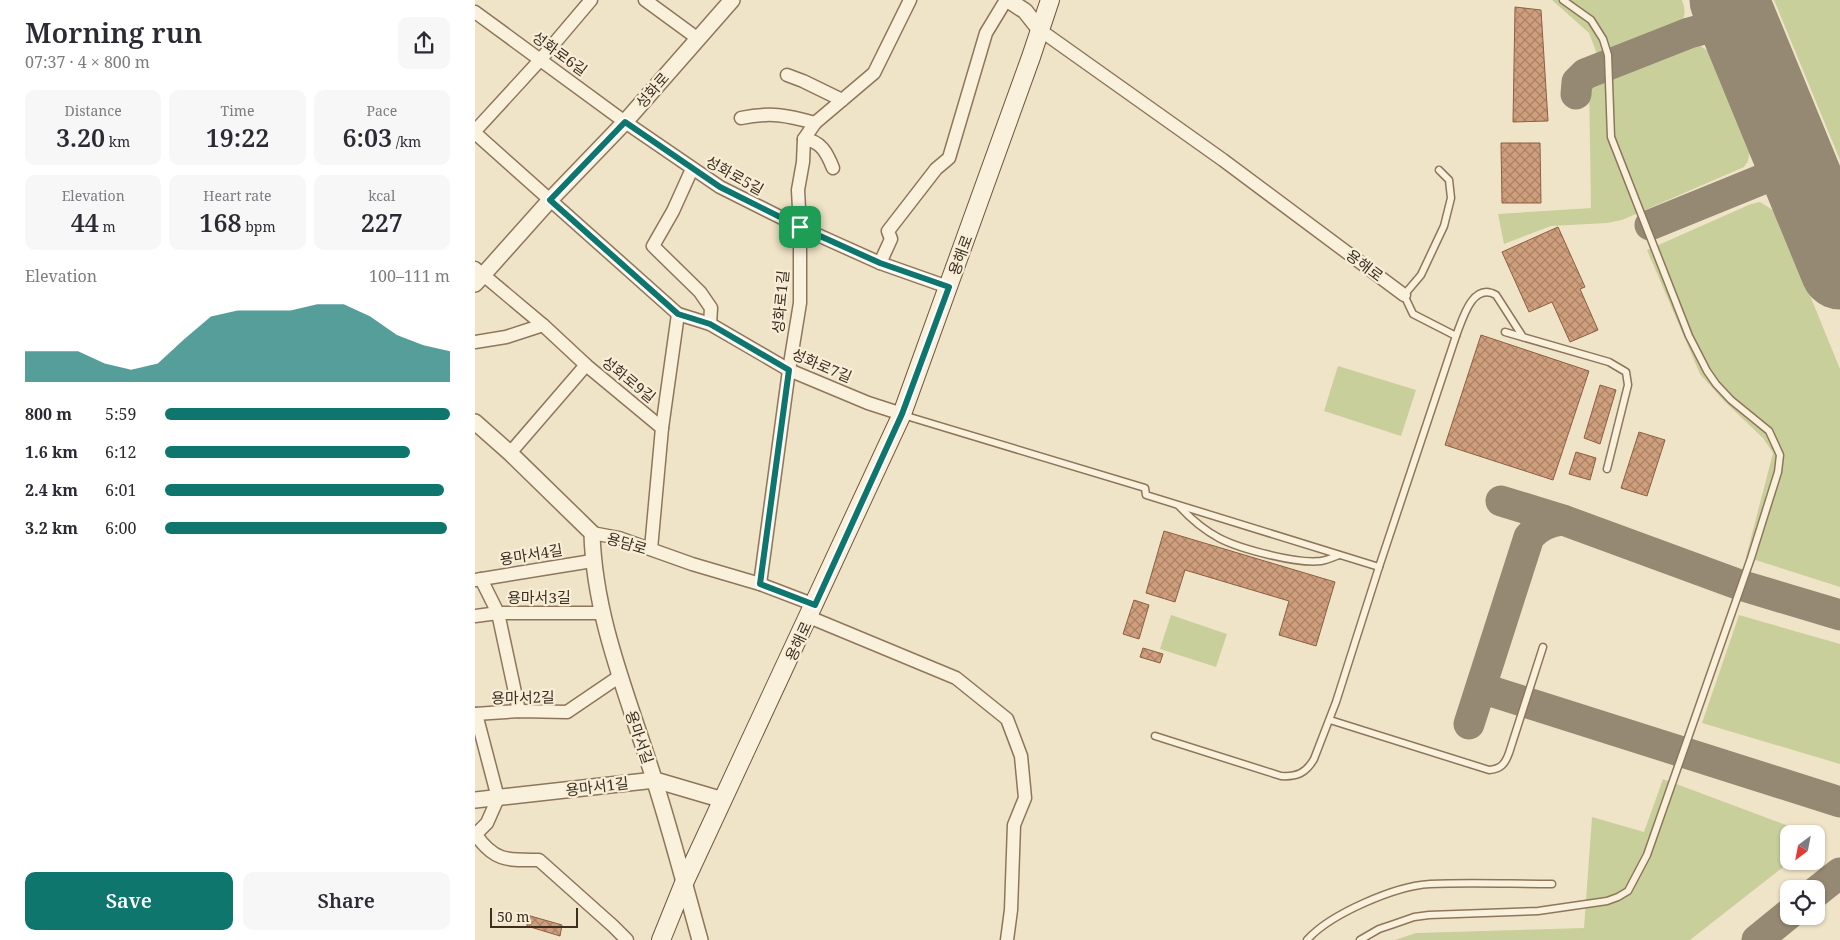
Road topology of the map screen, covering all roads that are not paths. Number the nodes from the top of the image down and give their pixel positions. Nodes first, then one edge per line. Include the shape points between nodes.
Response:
1 (480, 0) edge
2 (591, 0) edge
3 (645, 0) edge
4 (731, 0) edge
5 (910, 0) edge
6 (1007, 0) edge
7 (1050, 0) edge
8 (1563, 0) edge
9 (475, 5) edge
10 (475, 12) edge
11 (1041, 30) junction
12 (697, 38) junction
13 (541, 59) junction
14 (787, 75) dead end
15 (842, 100) junction
16 (741, 118) dead end
17 (625, 122) junction
18 (815, 124) junction
19 (475, 132) edge
20 (804, 140) junction
21 (833, 168) dead end
22 (692, 169) junction
23 (1439, 170) dead end
24 (550, 200) junction
25 (800, 227) junction
26 (880, 263) junction
27 (478, 276) edge
28 (949, 287) junction
29 (1404, 295) junction
30 (678, 314) junction
31 (710, 324) junction
32 (543, 325) junction
33 (1505, 332) dead end
34 (1456, 336) junction
35 (1523, 337) junction
36 (475, 342) edge
37 (586, 365) junction
38 (789, 370) junction
39 (902, 414) junction
40 (475, 422) edge
41 (662, 428) junction
42 (510, 454) junction
43 (1607, 469) dead end
44 (1178, 505) junction
45 (592, 533) junction
46 (651, 550) junction
47 (1339, 555) junction
48 (593, 561) junction
49 (1379, 567) junction
50 (478, 579) edge
51 (760, 584) junction
52 (812, 611) junction
53 (498, 613) junction
54 (603, 613) junction
55 (475, 616) edge
56 (1543, 647) dead end
57 (620, 676) junction
58 (519, 711) junction
59 (475, 714) edge
60 (1330, 720) junction
61 (1155, 736) dead end
62 (655, 780) junction
63 (498, 798) junction
64 (475, 800) edge
65 (723, 800) junction
66 (475, 835) edge
67 (684, 883) junction
68 (1552, 884) dead end
69 (627, 940) edge
70 (661, 940) edge
71 (700, 940) edge
72 (1007, 940) edge
73 (1307, 940) edge
74 (1360, 940) edge

1 - 9 street
2 - 13 street
3 - 12 street
4 - 12 street, 성화로
5 - 15 street via 874,73
6 - 11 street via 1025,11
6 - 26 street via 986,33 949,158 936,169 888,231 891,239
7 - 11 main road, 용해로
8 - 74 lane via 1591,20 1603,39 1607,55 1611,136 1689,336 1707,371 1724,394 1769,431 1780,455 1778,472 1647,855 1628,891 1607,901 1538,911 1414,917 1379,929
10 - 13 street, 성화로6길
11 - 28 main road, 용해로
11 - 29 street, 용해로
12 - 17 street, 성화로
13 - 17 street, 성화로6길
13 - 19 street
14 - 15 street
15 - 18 street
16 - 18 street via 760,114 784,115
17 - 22 street, 성화로5길
17 - 24 street, 성화로
18 - 20 street
19 - 24 street
20 - 21 street via 815,141 827,153
20 - 25 street, 성화로1길 via 798,190
22 - 25 street, 성화로5길 via 720,187
22 - 31 street via 653,246 700,292 711,308
23 - 29 lane via 1449,180 1451,198 1444,226 1421,275
24 - 27 street, 성화로
24 - 30 street, 성화로7길
25 - 26 street, 성화로5길
25 - 38 street, 성화로1길 via 800,303
26 - 28 street, 성화로5길
27 - 32 street, 성화로9길
28 - 39 main road, 용해로
29 - 34 lane, 용해로 via 1413,314
30 - 31 street, 성화로7길
30 - 41 street
31 - 38 street, 성화로7길
32 - 36 street via 506,337
32 - 37 street, 성화로9길
33 - 35 lane
34 - 35 lane via 1471,301 1484,292 1495,296
34 - 49 lane
35 - 43 lane via 1609,362 1625,372 1628,385
37 - 41 street, 성화로9길
37 - 42 street
38 - 39 street, 성화로7길
38 - 51 street, 성화로1길
39 - 44 lane via 1145,488 1146,495
39 - 52 main road, 용해로
40 - 42 street, 용담로
41 - 46 street
42 - 45 street, 용담로
44 - 47 lane
44 - 47 lane via 1202,527 1229,542 1303,561 1322,561
45 - 46 street, 용담로 via 619,538
45 - 48 street, 용마서길
46 - 51 street, 용담로
47 - 49 lane
48 - 50 street, 용마서4길
48 - 54 street, 용마서길
49 - 60 lane
50 - 53 street
51 - 52 street, 용담로
52 - 65 main road, 용해로
52 - 72 street, 용담로 via 956,678 1007,719 1021,756 1025,798 1014,825
53 - 54 street, 용마서3길
53 - 55 street, 용마서3길
53 - 58 street
54 - 57 street, 용마서길
56 - 60 lane via 1505,764 1498,769 1489,770
57 - 58 street, 용마서2길 via 567,712
57 - 62 street, 용마서길
58 - 59 street, 용마서2길
59 - 63 street
60 - 61 lane via 1309,768 1291,777
62 - 63 street, 용마서1길
62 - 65 street, 용마서1길
62 - 67 street, 용마서길
63 - 64 street, 용마서1길
63 - 66 street via 487,823
65 - 67 main road, 용해로
66 - 69 street via 486,849 501,858 539,860
67 - 70 main road, 용해로
67 - 71 street, 용마서길
68 - 73 lane via 1428,884 1394,892 1349,910

